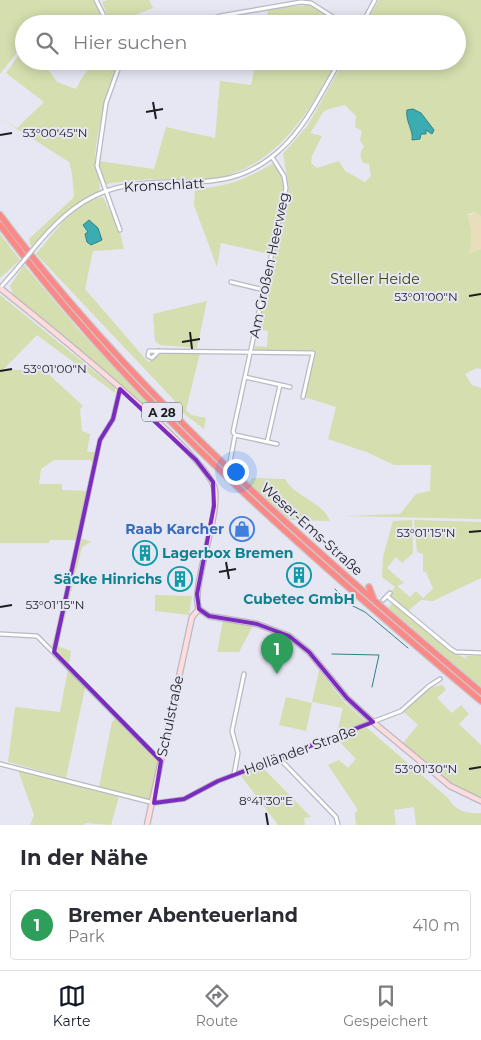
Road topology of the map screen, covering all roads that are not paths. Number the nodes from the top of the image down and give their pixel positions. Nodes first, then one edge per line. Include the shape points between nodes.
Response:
1 (96, 0) edge
2 (375, 0) edge
3 (104, 15) edge
4 (226, 15) edge
5 (330, 15) edge
6 (367, 15) edge
7 (118, 70) edge
8 (335, 70) edge
9 (272, 157) junction
10 (104, 191) junction
11 (0, 215) edge
12 (0, 225) edge
13 (120, 230) dead end
14 (230, 282) dead end
15 (0, 288) edge
16 (264, 290) junction
17 (159, 351) dead end
18 (250, 352) junction
19 (245, 377) junction
20 (280, 385) junction
21 (290, 387) dead end
22 (120, 388) junction
23 (303, 397) dead end
24 (234, 434) junction
25 (267, 442) junction
26 (277, 444) dead end
27 (230, 462) dead end
28 (282, 520) junction
29 (294, 524) dead end
30 (369, 587) dead end
31 (383, 600) dead end
32 (375, 602) junction
33 (199, 610) junction
34 (0, 634) edge
35 (54, 652) junction
36 (481, 653) edge
37 (244, 674) dead end
38 (440, 679) dead end
39 (481, 692) edge
40 (481, 700) edge
41 (373, 722) junction
42 (278, 758) junction
43 (160, 761) junction
44 (0, 764) edge
45 (234, 774) junction
46 (481, 801) edge
47 (151, 802) junction
48 (147, 825) edge
49 (338, 825) edge

1 - 3 street
2 - 6 street
4 - 5 street via 300,2 311,3
7 - 10 street via 106,103 98,157 98,173
8 - 9 street via 305,122
9 - 10 street, Kronschlatt via 252,170 219,181 132,185
9 - 16 street, Am Großen Heerweg via 284,176 286,188
10 - 13 street
10 - 15 street, Kronschlatt, bridge via 68,212
11 - 28 highway, Weser-Ems-Straße / A 28 via 102,339
12 - 40 highway, Weser-Ems-Straße / A 28 via 86,331 210,460 311,555
14 - 16 street
15 - 22 street
16 - 18 street, Am Großen Heerweg
17 - 18 street
18 - 19 street, Am Großen Heerweg
18 - 23 street via 313,353
19 - 20 street
19 - 24 street, Am Großen Heerweg
20 - 21 street
20 - 25 street
22 - 33 street via 196,460 213,482 214,506 197,594
22 - 35 street via 113,419 100,440
24 - 25 street
24 - 27 street, Am Großen Heerweg
25 - 26 street
28 - 29 highway
28 - 32 highway, Weser-Ems-Straße / A 28
30 - 32 highway
31 - 36 street via 388,595 456,652
32 - 39 highway, Weser-Ems-Straße / A 28
33 - 41 street via 209,616 257,624 289,636 309,652 347,698
33 - 43 street, Schulstraße via 192,617
34 - 35 street via 34,635
35 - 43 street
37 - 45 street via 232,731 238,752
38 - 41 street, Holländer Straße via 401,712
41 - 42 street, Holländer Straße
41 - 46 street via 450,786
42 - 45 street, Holländer Straße
42 - 49 street via 336,817
43 - 47 street, Schulstraße
44 - 47 street, Holländer Straße
45 - 47 street, Holländer Straße via 184,799
47 - 48 street, Schulstraße

